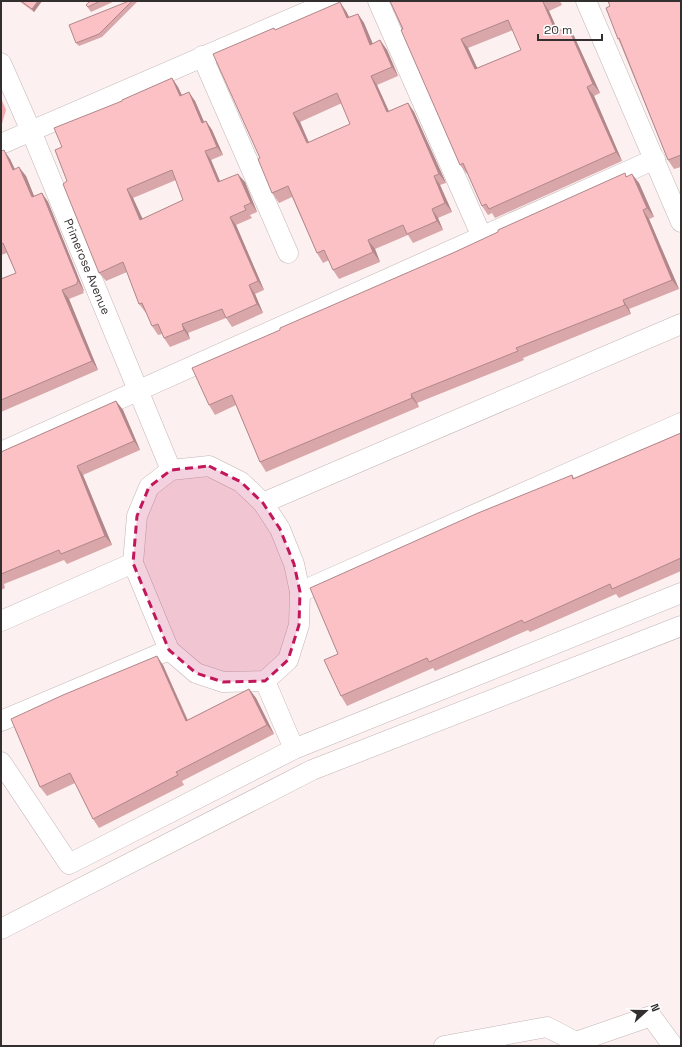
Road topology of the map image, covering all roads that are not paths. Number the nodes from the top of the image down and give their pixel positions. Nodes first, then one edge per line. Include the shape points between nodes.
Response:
1 (332, 1) edge
2 (378, 1) edge
3 (586, 1) edge
4 (202, 56) junction
5 (1, 64) edge
6 (31, 131) junction
7 (1, 144) edge
8 (655, 159) junction
9 (681, 222) edge
10 (482, 237) junction
11 (288, 252) dead end
12 (681, 324) edge
13 (139, 390) junction
14 (681, 423) edge
15 (1, 452) edge
16 (171, 470) junction
17 (263, 503) junction
18 (132, 563) junction
19 (300, 592) junction
20 (681, 593) edge
21 (1, 620) edge
22 (681, 626) edge
23 (168, 650) junction
24 (265, 681) junction
25 (1, 721) edge
26 (294, 749) junction
27 (1, 762) edge
28 (1, 929) edge
29 (444, 1046) edge
30 (673, 1046) edge

1 - 4 street
2 - 10 street
3 - 8 street
4 - 6 street
4 - 11 street
5 - 6 street, Primerose Avenue
6 - 7 street
6 - 13 street, Primerose Avenue
8 - 9 street
8 - 10 street
10 - 13 street
12 - 17 street
13 - 15 street
13 - 16 street, Primerose Avenue
14 - 19 street
16 - 17 street via 209,466 241,482
16 - 18 street via 149,487 137,516
17 - 19 street via 280,529 294,564
18 - 21 street
18 - 23 street
19 - 24 street via 299,625 288,660
20 - 26 street
22 - 28 street via 312,770
23 - 24 street via 196,673 210,678 223,682
23 - 25 street
24 - 26 street
26 - 27 street via 70,864
29 - 30 street via 547,1027 576,1042 651,1016

